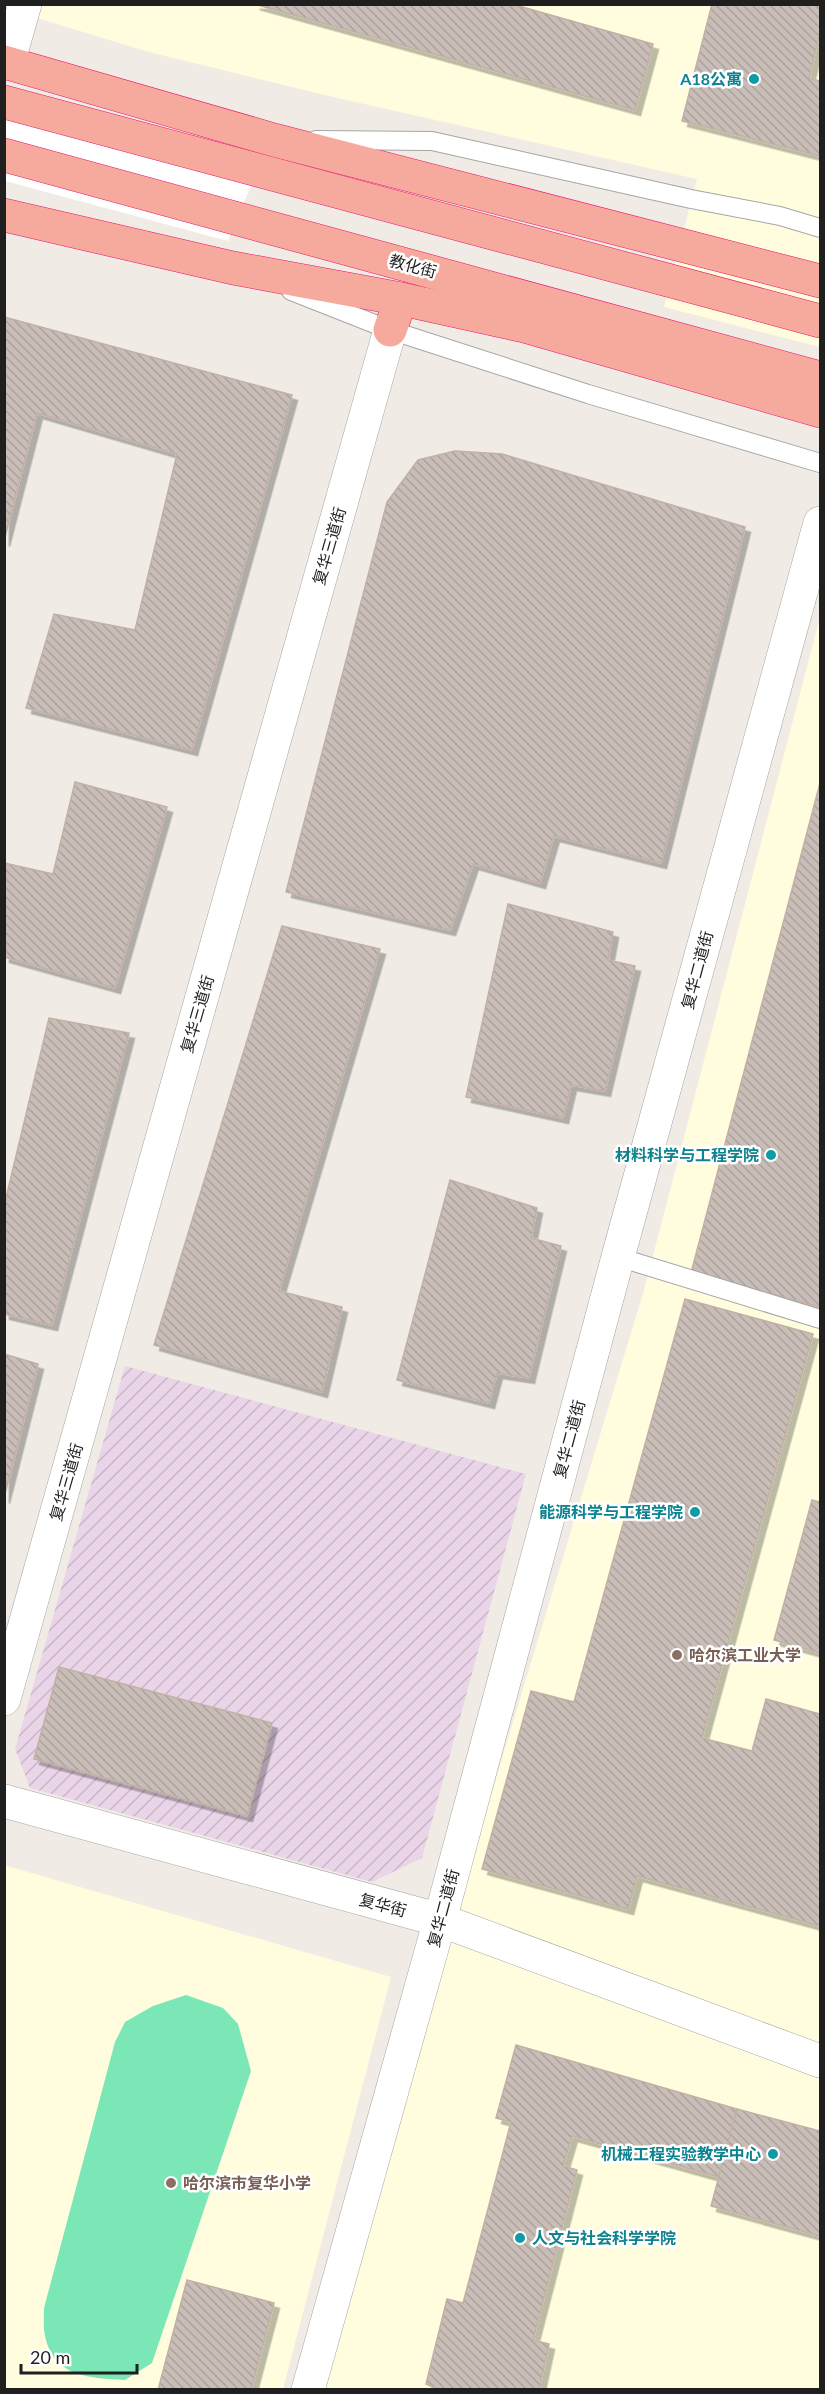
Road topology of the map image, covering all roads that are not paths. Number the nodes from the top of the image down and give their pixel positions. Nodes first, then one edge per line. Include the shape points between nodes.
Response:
1 (25, 4) edge
2 (6, 63) edge
3 (4, 102) edge
4 (274, 140) junction
5 (4, 155) edge
6 (4, 215) edge
7 (820, 228) edge
8 (233, 268) junction
9 (820, 281) edge
10 (401, 299) junction
11 (820, 321) edge
12 (390, 330) junction
13 (820, 378) edge
14 (820, 411) edge
15 (820, 463) edge
16 (820, 523) edge
17 (618, 1257) junction
18 (820, 1319) edge
19 (4, 1698) edge
20 (4, 1801) edge
21 (440, 1920) junction
22 (820, 2061) edge
23 (308, 2390) edge

1 - 2 street
2 - 4 highway
3 - 11 highway
4 - 7 lane via 432,141
4 - 9 highway
5 - 13 highway, 教化街
6 - 8 highway, 教化街
8 - 10 highway, 教化街
8 - 12 lane
10 - 12 highway
10 - 14 highway, 教化街 via 524,326
12 - 15 lane
12 - 19 street, 复华三道街
16 - 17 street, 复华二道街
17 - 18 lane
17 - 21 street, 复华二道街
20 - 21 street, 复华街
21 - 22 street, 复华街
21 - 23 street, 复华二道街

